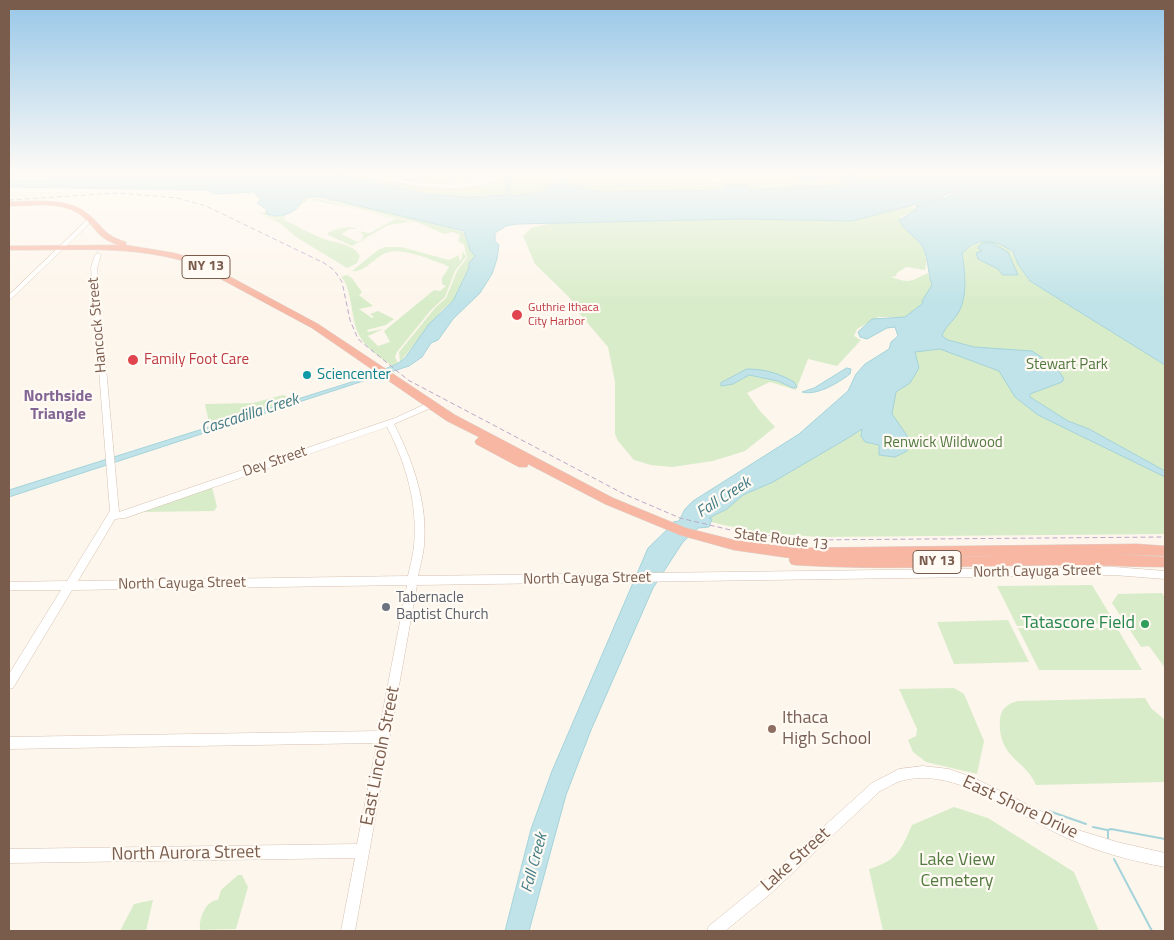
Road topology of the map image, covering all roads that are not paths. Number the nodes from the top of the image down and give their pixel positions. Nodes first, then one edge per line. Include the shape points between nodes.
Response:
1 (85, 216) edge
2 (90, 220) junction
3 (9, 248) edge
4 (60, 248) junction
5 (147, 250) junction
6 (97, 251) junction
7 (9, 298) edge
8 (427, 407) junction
9 (389, 423) junction
10 (512, 449) joint
11 (116, 516) junction
12 (652, 524) junction
13 (711, 543) junction
14 (1165, 551) edge
15 (1165, 562) edge
16 (1165, 574) edge
17 (414, 581) junction
18 (9, 586) edge
19 (69, 586) junction
20 (9, 684) edge
21 (384, 738) junction
22 (9, 743) edge
23 (876, 788) joint
24 (363, 850) junction
25 (9, 856) edge
26 (1165, 860) edge
27 (348, 931) edge
28 (714, 931) edge

1 - 2 highway, NY 13
2 - 4 street
2 - 5 highway, NY 13 via 98,233 108,240
3 - 4 highway, NY 13
4 - 6 highway, NY 13
4 - 7 street
5 - 6 highway, NY 13 via 112,248
5 - 8 highway, NY 13 via 196,262 290,314
6 - 11 street, Hancock Street via 94,270
8 - 9 street, Dey Street
8 - 10 highway, NY 13
8 - 12 highway, State Route 13 / NY 13 via 482,443
9 - 11 street, Dey Street
9 - 17 street, East Lincoln Street via 410,468 419,502 419,546
10 - 12 highway, State Route 13 / NY 13
11 - 19 street
12 - 13 highway, State Route 13 / NY 13
13 - 14 highway, State Route 13 / NY 13 via 819,554
13 - 15 highway, State Route 13 / NY 13 via 759,556 837,563
16 - 17 street, North Cayuga Street via 1114,571
17 - 19 street, North Cayuga Street
17 - 21 street, East Lincoln Street
18 - 19 street, North Cayuga Street
19 - 20 street
21 - 22 street
21 - 24 street, East Lincoln Street
23 - 26 street, East Shore Drive via 890,778 914,772 945,774 975,785 1070,833 1112,848
23 - 28 street, Lake Street
24 - 25 street, North Aurora Street
24 - 27 street, East Lincoln Street

